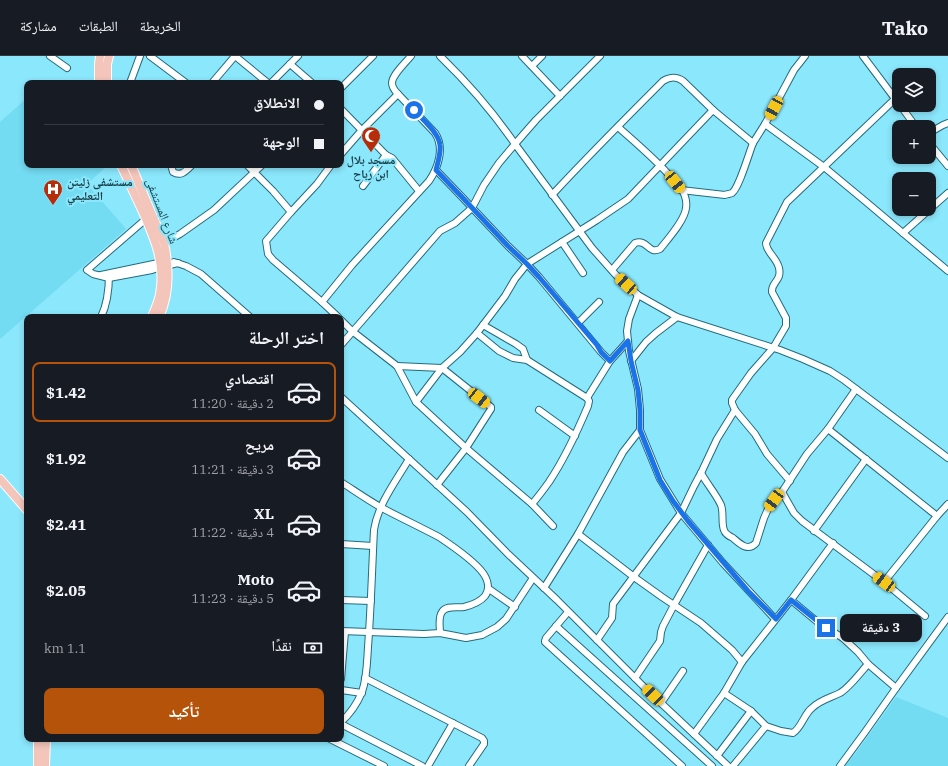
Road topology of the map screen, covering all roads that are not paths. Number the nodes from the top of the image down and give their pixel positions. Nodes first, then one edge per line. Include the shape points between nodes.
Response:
1 (50, 56) edge
2 (100, 56) edge
3 (109, 56) edge
4 (140, 56) edge
5 (150, 56) edge
6 (235, 56) edge
7 (298, 56) edge
8 (373, 56) edge
9 (411, 56) edge
10 (441, 56) edge
11 (522, 56) edge
12 (542, 56) edge
13 (600, 56) edge
14 (805, 56) edge
15 (863, 56) edge
16 (290, 64) junction
17 (532, 66) junction
18 (67, 68) dead end
19 (99, 80) edge
20 (107, 80) edge
21 (131, 80) edge
22 (182, 80) edge
23 (215, 80) edge
24 (266, 80) edge
25 (273, 80) edge
26 (309, 80) edge
27 (344, 85) edge
28 (398, 94) junction
29 (892, 95) edge
30 (560, 96) junction
31 (892, 108) edge
32 (713, 110) junction
33 (344, 112) edge
34 (948, 123) edge
35 (765, 124) junction
36 (618, 127) junction
37 (936, 129) edge
38 (362, 130) junction
39 (753, 143) junction
40 (515, 144) junction
41 (344, 151) edge
42 (936, 151) edge
43 (386, 155) junction
44 (660, 165) junction
45 (948, 166) edge
46 (123, 168) edge
47 (132, 168) edge
48 (171, 168) edge
49 (189, 168) edge
50 (250, 168) edge
51 (259, 168) edge
52 (329, 168) edge
53 (824, 168) junction
54 (436, 170) junction
55 (254, 173) junction
56 (363, 186) dead end
57 (681, 190) junction
58 (419, 191) junction
59 (948, 193) edge
60 (552, 195) junction
61 (472, 208) junction
62 (291, 212) junction
63 (146, 219) junction
64 (579, 231) junction
65 (903, 233) junction
66 (562, 242) junction
67 (164, 245) junction
68 (178, 263) junction
69 (164, 264) junction
70 (527, 264) junction
71 (612, 270) junction
72 (948, 271) edge
73 (583, 273) dead end
74 (109, 275) junction
75 (638, 295) junction
76 (322, 302) junction
77 (599, 302) dead end
78 (102, 314) edge
79 (153, 314) edge
80 (160, 314) edge
81 (247, 314) edge
82 (335, 314) edge
83 (677, 317) junction
84 (344, 323) edge
85 (578, 323) junction
86 (483, 325) junction
87 (352, 331) junction
88 (477, 333) junction
89 (344, 340) edge
90 (628, 341) junction
91 (773, 348) junction
92 (527, 360) junction
93 (610, 361) junction
94 (631, 361) junction
95 (397, 366) junction
96 (442, 368) junction
97 (856, 390) junction
98 (587, 398) junction
99 (344, 401) edge
100 (416, 402) junction
101 (539, 410) dead end
102 (735, 410) junction
103 (828, 429) junction
104 (640, 430) junction
105 (575, 436) junction
106 (466, 448) junction
107 (948, 458) edge
108 (866, 459) junction
109 (409, 460) junction
110 (701, 473) junction
111 (0, 479) edge
112 (790, 481) junction
113 (344, 484) edge
114 (438, 485) junction
115 (782, 492) junction
116 (532, 504) junction
117 (948, 504) edge
118 (24, 507) edge
119 (380, 507) junction
120 (682, 513) junction
121 (937, 516) junction
122 (553, 526) dead end
123 (814, 531) junction
124 (578, 534) junction
125 (833, 543) junction
126 (344, 544) edge
127 (708, 545) junction
128 (373, 546) junction
129 (634, 577) junction
130 (533, 578) junction
131 (884, 582) junction
132 (544, 588) junction
133 (489, 589) junction
134 (344, 600) edge
135 (791, 600) junction
136 (371, 601) junction
137 (674, 605) junction
138 (515, 607) junction
139 (568, 612) junction
140 (925, 616) dead end
141 (948, 617) edge
142 (776, 619) junction
143 (848, 622) dead end
144 (556, 626) junction
145 (344, 631) edge
146 (369, 632) junction
147 (440, 633) junction
148 (843, 638) junction
149 (597, 640) junction
150 (742, 662) junction
151 (868, 664) junction
152 (683, 671) dead end
153 (366, 678) junction
154 (635, 678) junction
155 (896, 688) junction
156 (344, 690) edge
157 (362, 693) junction
158 (724, 693) junction
159 (661, 703) junction
160 (750, 711) junction
161 (344, 719) edge
162 (453, 723) junction
163 (344, 725) edge
164 (766, 726) junction
165 (694, 734) junction
166 (38, 742) edge
167 (46, 742) edge
168 (336, 742) edge
169 (717, 756) junction
170 (38, 766) edge
171 (45, 766) edge
172 (384, 766) edge
173 (422, 766) edge
174 (428, 766) edge
175 (469, 766) edge
176 (682, 766) edge
177 (712, 766) edge
178 (728, 766) edge
179 (733, 766) edge
180 (840, 766) edge

1 - 18 street
2 - 19 main road
3 - 20 main road
4 - 21 street
5 - 22 street
6 - 23 street
6 - 24 street
7 - 16 street
8 - 27 street
9 - 28 street via 392,79 392,86
10 - 40 street via 490,111
11 - 17 street
12 - 17 street
13 - 30 street
14 - 35 street via 790,77
15 - 29 street
16 - 25 street
16 - 26 street
17 - 30 street
28 - 38 street
28 - 54 street via 438,138 440,152
30 - 40 street
31 - 53 street
32 - 36 street via 683,81 669,78
32 - 39 street
32 - 44 street
33 - 38 street
34 - 37 street
35 - 39 street
35 - 53 street
36 - 44 street
36 - 60 street
38 - 41 street
38 - 43 street
39 - 57 street via 732,193 725,195
40 - 60 street
40 - 61 street via 484,185
42 - 45 street
43 - 56 street
43 - 58 street via 392,158
44 - 57 street
44 - 64 street via 628,199
46 - 63 main road, شارع المستشفى
47 - 67 main road, شارع المستشفى
48 - 49 street via 178,174
50 - 55 street
51 - 55 street
52 - 62 street
53 - 65 street
53 - 91 street via 787,202 766,243 766,248 777,261 779,269 772,292 786,318 786,326
54 - 58 street via 429,182
54 - 61 street
55 - 62 street
55 - 67 street via 214,210
57 - 71 street via 685,196 685,213 660,249 654,251 643,242 635,242
58 - 76 street
59 - 65 street
60 - 64 street
61 - 70 street
61 - 87 street via 456,222 440,231
62 - 76 street via 266,241 268,254
63 - 69 main road, شارع المستشفى
63 - 74 street via 87,270 93,274
64 - 66 street
64 - 71 street
65 - 72 street
66 - 70 street
66 - 73 street
67 - 68 street
67 - 69 main road, شارع المستشفى
68 - 69 street
68 - 81 street via 201,274
69 - 74 street
69 - 79 main road via 160,293
69 - 80 main road via 167,293
70 - 85 street
70 - 86 street
71 - 75 street
74 - 78 street
75 - 83 street
75 - 90 street via 629,319
76 - 82 street
77 - 85 street
83 - 91 street
83 - 94 street via 646,342
84 - 87 street
85 - 93 street
86 - 88 street
86 - 92 street via 523,349
87 - 89 street
87 - 95 street
88 - 92 street via 508,356
88 - 96 street
90 - 93 street
90 - 94 street
91 - 97 street via 803,358 834,374
91 - 102 street via 732,400
92 - 98 street
93 - 98 street
94 - 104 street via 638,390
95 - 96 street
95 - 100 street
96 - 100 street
96 - 106 street via 491,409
97 - 103 street
97 - 107 street
98 - 105 street via 588,406
99 - 109 street
100 - 106 street
101 - 105 street
102 - 110 street via 717,439
102 - 112 street
103 - 108 street
103 - 112 street via 807,454
104 - 120 street via 660,480
104 - 124 street via 623,452
105 - 116 street via 555,473
106 - 114 street
106 - 116 street
108 - 121 street
108 - 123 street
109 - 114 street
109 - 119 street
110 - 115 street via 720,504 724,531 746,547 754,546 756,543 768,509
110 - 120 street
111 - 118 main road
112 - 115 street
113 - 119 street
114 - 130 street
115 - 123 street via 794,513
116 - 122 street
117 - 121 street
119 - 128 street
119 - 133 street via 448,543 484,574
120 - 127 street
120 - 129 street
121 - 131 street
123 - 125 street
124 - 129 street
124 - 132 street
125 - 131 street
125 - 135 street
126 - 128 street
127 - 137 street
127 - 142 street
128 - 136 street
129 - 137 street
129 - 149 street via 613,604 612,618
130 - 132 street
130 - 138 street
131 - 140 street
132 - 139 street
133 - 138 street
133 - 147 street via 480,601 472,605 444,609 440,614
134 - 136 street
135 - 142 street
135 - 148 street via 820,624
136 - 146 street
137 - 150 street via 717,636
137 - 154 street via 662,629 660,642
138 - 147 street via 502,623 482,635 466,638
139 - 144 street
139 - 149 street
141 - 155 street
142 - 150 street
143 - 148 street
144 - 176 street via 545,642
144 - 177 street
145 - 146 street
146 - 147 street
146 - 153 street
148 - 151 street
149 - 154 street
150 - 158 street
151 - 155 street
151 - 164 street via 844,690 812,708 795,732
152 - 159 street
153 - 157 street
153 - 162 street
154 - 159 street
155 - 180 street
156 - 157 street
157 - 161 street
158 - 160 street
158 - 165 street
159 - 165 street
160 - 164 street
160 - 169 street
162 - 174 street
162 - 175 street via 484,740
163 - 173 street
164 - 179 street
165 - 169 street
166 - 170 main road
167 - 171 main road
168 - 172 street
169 - 178 street

